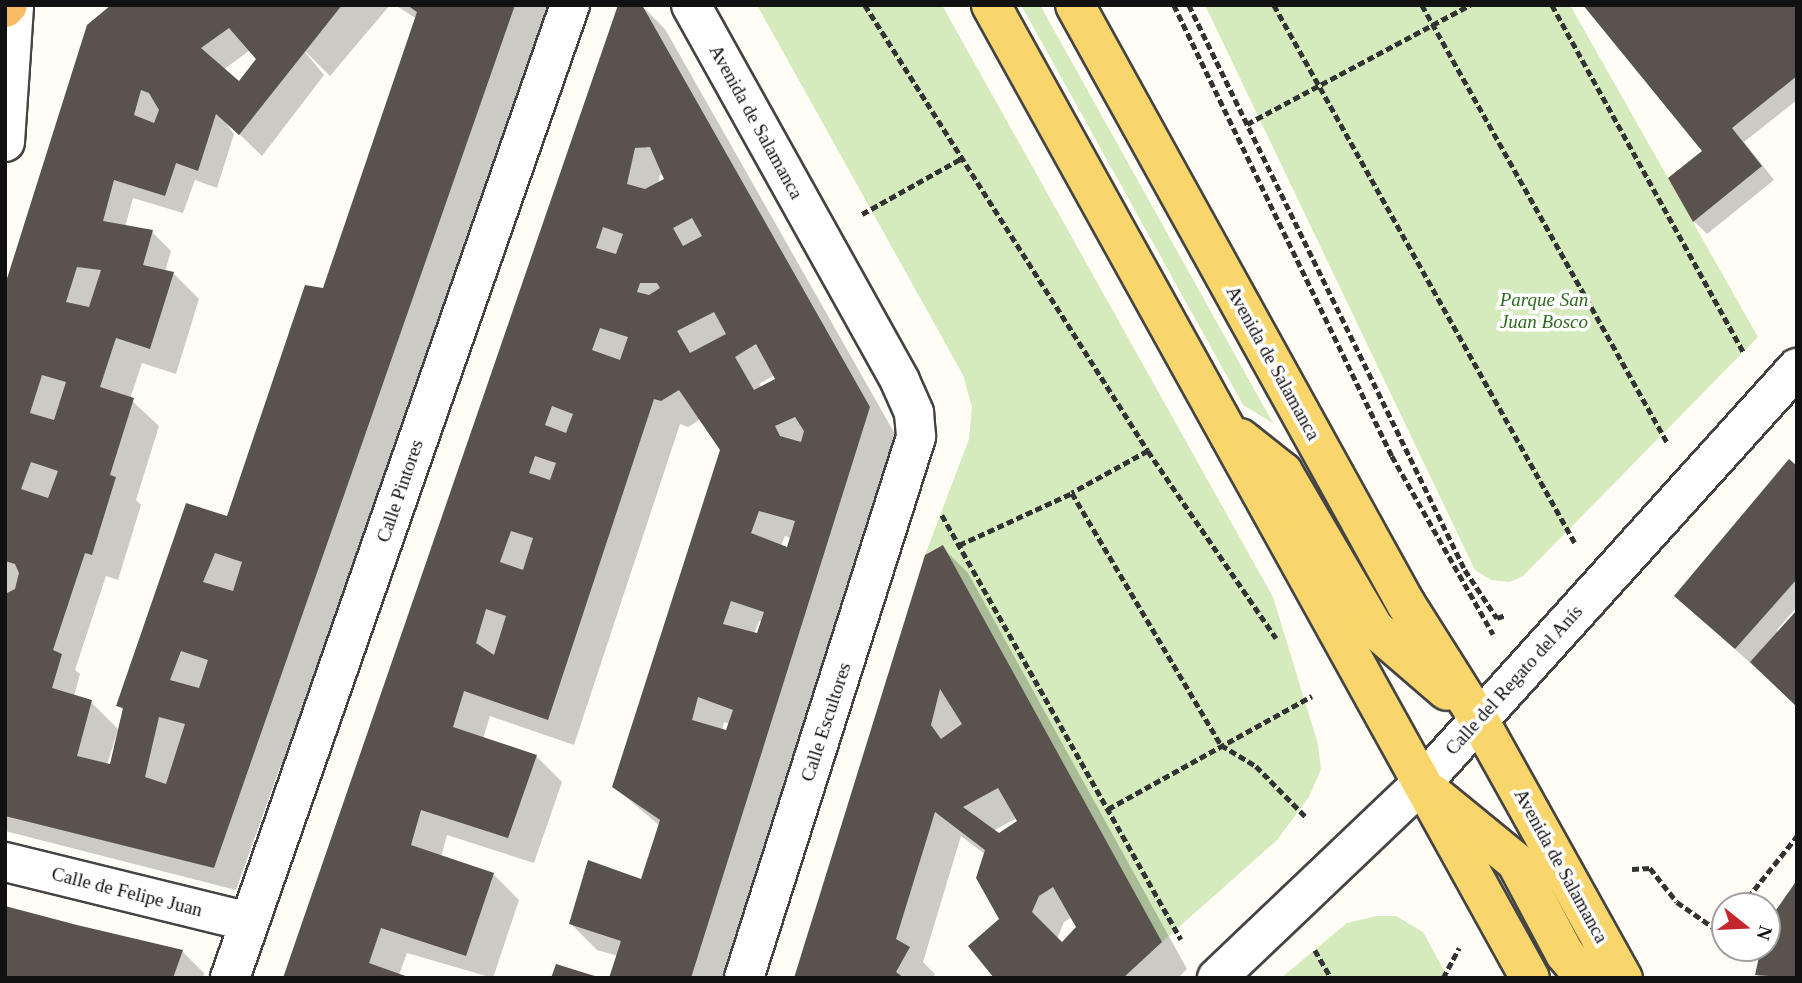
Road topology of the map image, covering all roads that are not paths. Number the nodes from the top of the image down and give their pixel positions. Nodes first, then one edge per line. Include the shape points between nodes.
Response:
1 (14, 5) edge
2 (570, 5) edge
3 (691, 5) edge
4 (991, 5) edge
5 (1074, 5) edge
6 (5, 142) edge
7 (1797, 368) edge
8 (1225, 426) junction
9 (908, 465) joint
10 (1478, 718) junction
11 (1421, 783) junction
12 (5, 862) edge
13 (249, 922) junction
14 (230, 978) edge
15 (744, 978) edge
16 (1217, 978) edge
17 (1530, 978) edge
18 (1585, 978) edge
19 (1623, 978) edge

1 - 6 street
2 - 13 street, Calle Pintores
3 - 9 street, Avenida de Salamanca via 900,381 914,413 916,437
4 - 8 main road, Avenida de Salamanca
5 - 10 main road, Avenida de Salamanca via 1406,604
7 - 10 street, Calle del Regato del Anís
8 - 10 main road, Avenida de Salamanca via 1283,472 1374,628
8 - 11 main road, Avenida de Salamanca
9 - 15 street, Calle Escultores
10 - 11 street, Calle del Regato del Anís
10 - 19 main road, Avenida de Salamanca
11 - 16 street, Calle del Regato del Anís
11 - 17 main road, Avenida de Salamanca
11 - 18 main road, Avenida de Salamanca via 1516,862 1565,954
12 - 13 street, Calle de Felipe Juan
13 - 14 street, Calle Pintores

